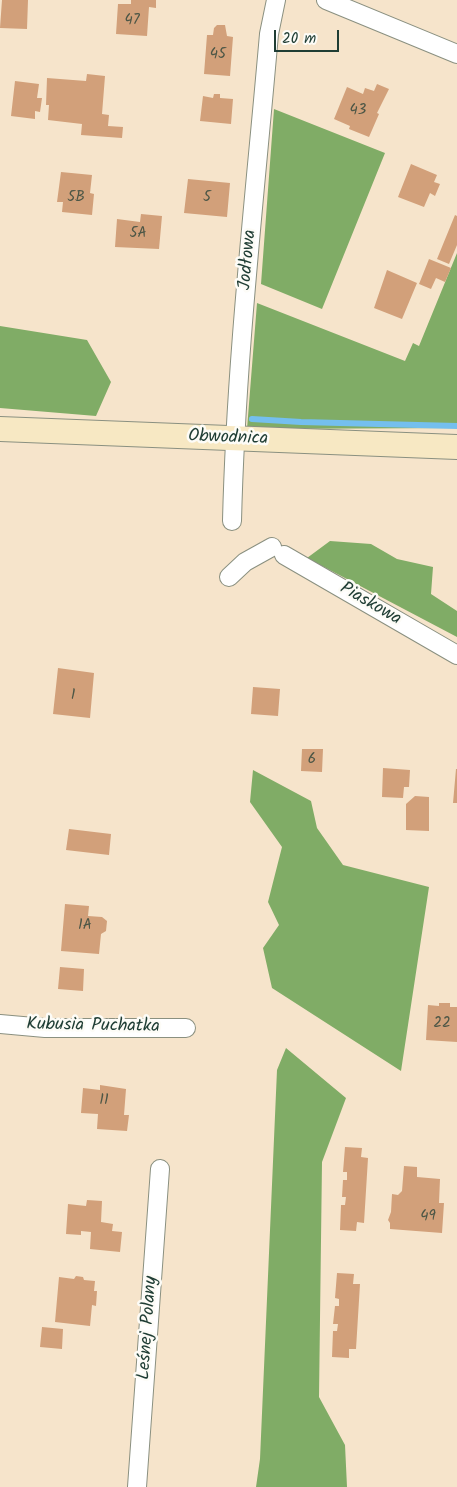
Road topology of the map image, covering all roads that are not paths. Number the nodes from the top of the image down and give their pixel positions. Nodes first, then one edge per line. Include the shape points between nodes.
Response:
1 (276, 0) edge
2 (326, 0) edge
3 (457, 54) edge
4 (0, 429) edge
5 (234, 439) junction
6 (457, 447) edge
7 (232, 521) dead end
8 (229, 577) dead end
9 (457, 655) edge
10 (0, 1024) edge
11 (186, 1028) dead end
12 (160, 1169) dead end
13 (137, 1487) edge

1 - 5 street, Jodłowa via 268,54
2 - 3 street
4 - 5 main road, Obwodnica
5 - 6 main road, Obwodnica
5 - 7 street, Jodłowa
8 - 9 street, Piaskowa via 245,562 278,551
10 - 11 street, Kubusia Puchatka via 45,1028
12 - 13 street, Leśnej Polany

